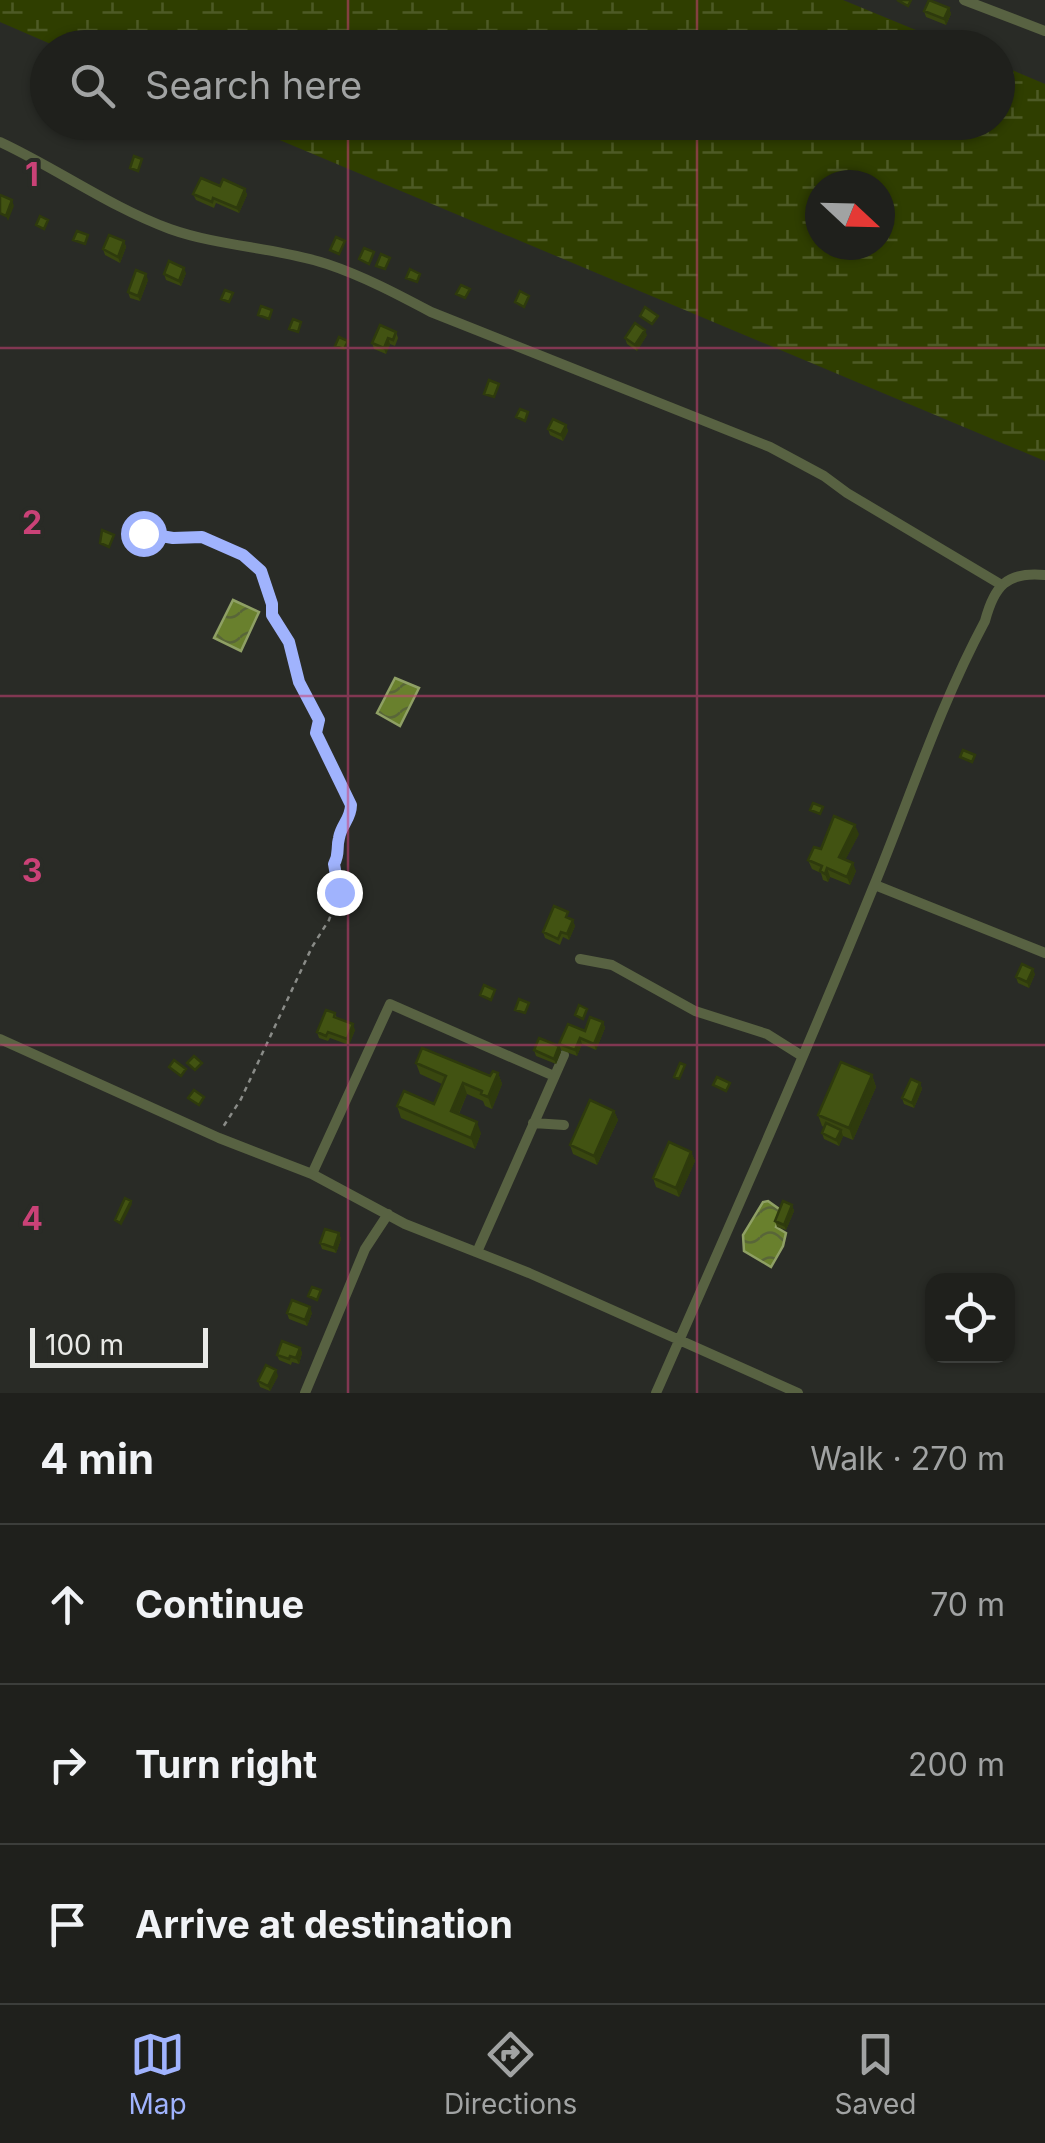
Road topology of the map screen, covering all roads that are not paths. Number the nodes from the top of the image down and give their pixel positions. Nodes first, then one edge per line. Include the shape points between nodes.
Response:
1 (964, 0) edge
2 (1045, 31) edge
3 (0, 142) edge
4 (1045, 575) edge
5 (1000, 584) junction
6 (874, 885) junction
7 (1045, 953) edge
8 (580, 959) dead end
9 (0, 1039) edge
10 (564, 1056) edge
11 (802, 1056) junction
12 (554, 1076) junction
13 (532, 1123) junction
14 (564, 1125) dead end
15 (312, 1174) junction
16 (388, 1214) junction
17 (477, 1252) junction
18 (680, 1340) junction
19 (305, 1393) edge
20 (656, 1393) edge
21 (798, 1393) edge

1 - 2 street
3 - 5 street via 170,229 327,264 430,312 770,447
4 - 5 street
5 - 6 street via 917,769
6 - 7 street
6 - 11 street
8 - 11 street via 612,965 695,1011 767,1034
9 - 15 street
10 - 12 street
11 - 18 street
12 - 13 street
12 - 15 street via 390,1004
13 - 14 street
13 - 17 street
15 - 16 street
16 - 17 street
16 - 19 street via 365,1249
17 - 18 street
18 - 20 street
18 - 21 street

